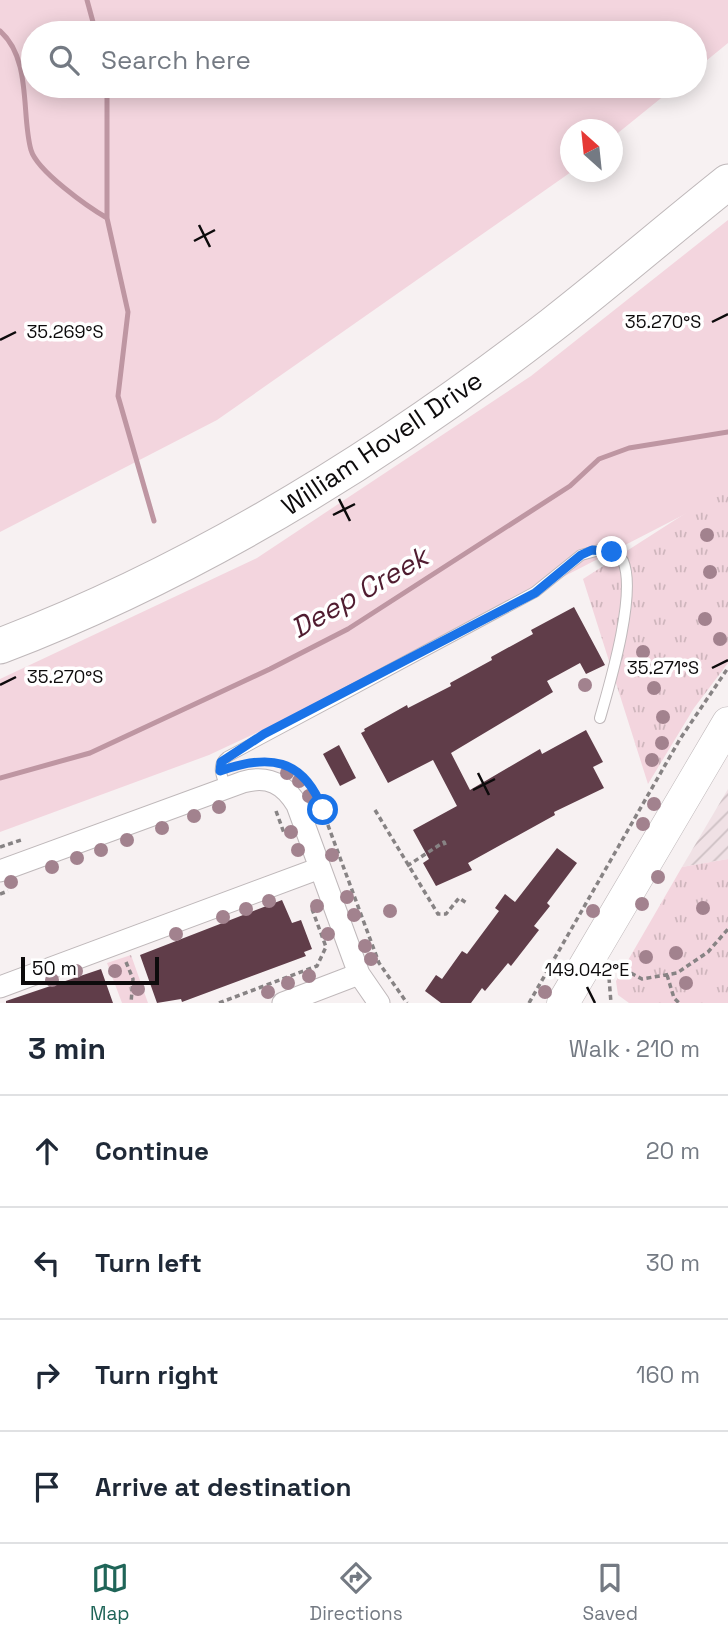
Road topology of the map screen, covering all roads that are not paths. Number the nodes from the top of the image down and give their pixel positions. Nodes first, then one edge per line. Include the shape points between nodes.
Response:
1 (728, 182) edge
2 (0, 646) edge
3 (600, 718) dead end
4 (728, 723) edge
5 (226, 788) junction
6 (0, 871) edge
7 (310, 872) junction
8 (359, 974) junction
9 (0, 987) edge
10 (567, 1002) edge
11 (283, 1003) edge
12 (379, 1003) edge

1 - 2 main road, William Hovell Drive via 551,326 411,428 264,521 140,586
3 - 5 lane via 628,580 623,561 603,549 581,555 535,593 227,757 220,771
4 - 10 street
5 - 6 street
5 - 7 street via 257,778 279,784 290,793 297,806
7 - 8 street
7 - 9 street
8 - 11 street
8 - 12 street

